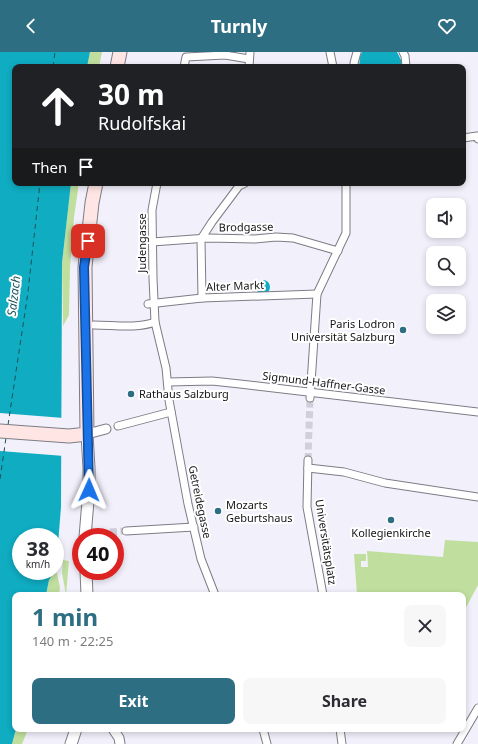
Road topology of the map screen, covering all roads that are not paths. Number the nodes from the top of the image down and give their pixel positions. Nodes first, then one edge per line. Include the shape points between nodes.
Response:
1 (120, 52) edge
2 (330, 52) edge
3 (357, 52) edge
4 (403, 52) edge
5 (249, 55) edge
6 (118, 64) edge
7 (185, 64) edge
8 (332, 64) edge
9 (354, 64) edge
10 (406, 64) edge
11 (478, 137) edge
12 (466, 138) edge
13 (95, 186) edge
14 (156, 186) edge
15 (239, 186) edge
16 (346, 186) edge
17 (201, 239) junction
18 (152, 242) junction
19 (338, 251) junction
20 (317, 294) junction
21 (202, 298) junction
22 (151, 304) junction
23 (155, 322) junction
24 (94, 325) dead end
25 (168, 382) junction
26 (311, 395) junction
27 (171, 412) junction
28 (478, 412) edge
29 (118, 426) dead end
30 (106, 429) dead end
31 (0, 431) edge
32 (87, 434) junction
33 (308, 460) tunnel mouth
34 (308, 468) junction
35 (478, 497) edge
36 (194, 527) junction
37 (86, 528) edge
38 (126, 531) tunnel mouth
39 (86, 580) edge
40 (87, 592) edge
41 (214, 592) edge
42 (322, 592) edge
43 (478, 708) edge
44 (466, 729) edge
45 (75, 732) edge
46 (115, 732) edge
47 (264, 732) edge
48 (340, 732) edge
49 (464, 732) edge
50 (71, 744) edge
51 (120, 744) edge
52 (267, 744) edge
53 (342, 744) edge
54 (457, 744) edge

1 - 6 main road
2 - 8 street
3 - 9 street
4 - 10 street
5 - 7 street via 186,57
11 - 12 street
13 - 32 main road via 84,267
14 - 18 street, Judengasse via 152,210
15 - 17 street
16 - 19 street via 346,233
17 - 18 street, Brodgasse
17 - 19 street, Brodgasse via 293,238
17 - 21 street
18 - 22 street, Judengasse
19 - 20 street
20 - 21 street, Alter Markt
20 - 26 street
21 - 22 street, Alter Markt
22 - 23 street
23 - 24 street via 131,326
23 - 25 street, Getreidegasse
25 - 26 street, Sigmund-Haffner-Gasse via 212,381
25 - 27 street, Getreidegasse
26 - 28 street, Sigmund-Haffner-Gasse
27 - 29 street
27 - 36 street, Getreidegasse
30 - 32 street
31 - 32 main road via 69,436
32 - 37 street via 89,468
33 - 34 street, Universitätsplatz
34 - 35 street via 344,472 385,483
34 - 42 street, Universitätsplatz via 307,507
36 - 38 street
36 - 41 street, Getreidegasse via 201,559
39 - 40 street
43 - 44 street
45 - 50 street
46 - 51 street
47 - 52 street
48 - 53 street
49 - 54 street

